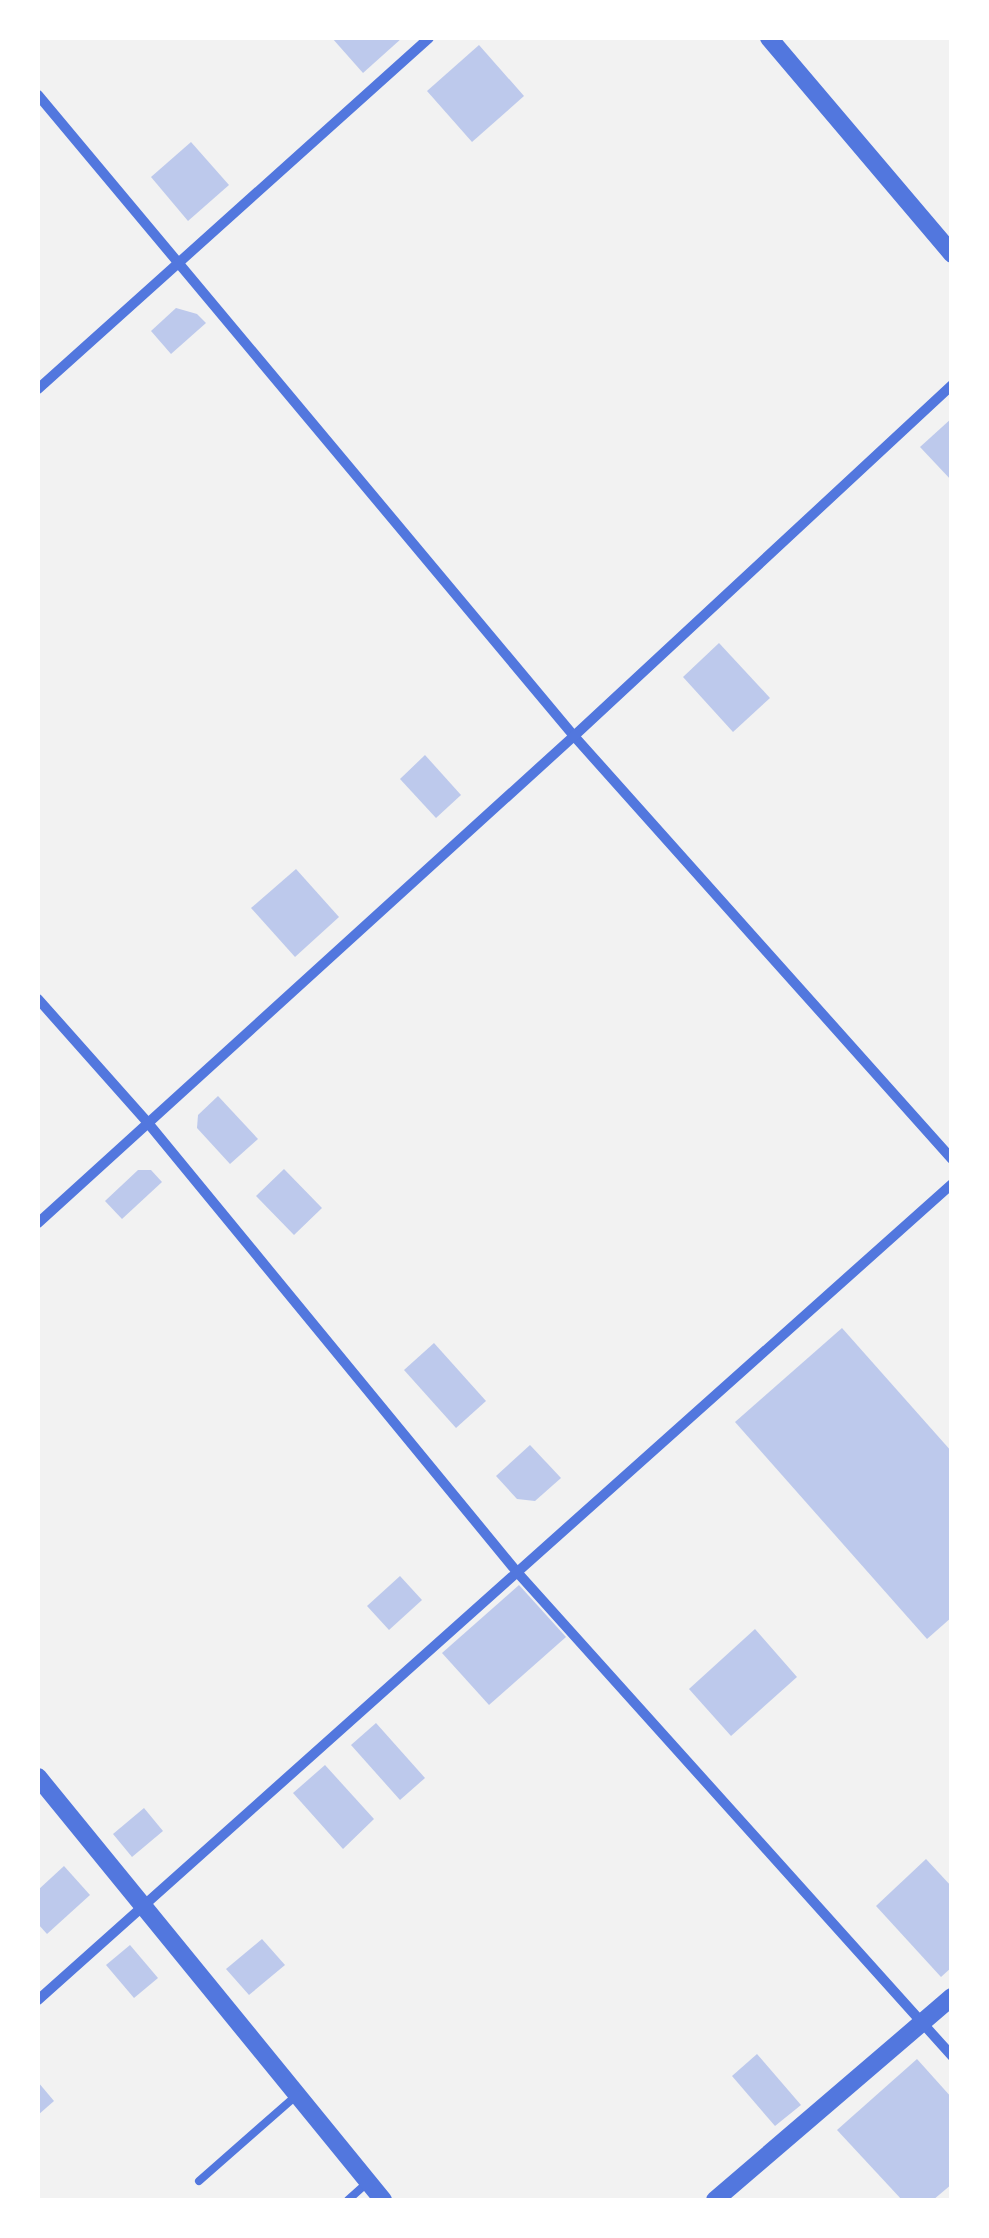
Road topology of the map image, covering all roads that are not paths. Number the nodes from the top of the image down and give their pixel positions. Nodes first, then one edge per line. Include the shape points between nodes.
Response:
1 (429, 38) edge
2 (769, 38) edge
3 (38, 95) edge
4 (952, 254) edge
5 (178, 263) junction
6 (952, 385) edge
7 (38, 388) edge
8 (574, 736) junction
9 (38, 998) edge
10 (148, 1123) junction
11 (952, 1159) edge
12 (952, 1184) edge
13 (38, 1224) edge
14 (517, 1572) junction
15 (38, 1777) edge
16 (144, 1907) junction
17 (952, 1996) edge
18 (38, 2000) edge
19 (922, 2022) junction
20 (952, 2056) edge
21 (298, 2095) junction
22 (198, 2181) dead end
23 (368, 2182) junction
24 (348, 2200) edge
25 (383, 2200) edge
26 (715, 2200) edge

1 - 5 street
2 - 4 street
3 - 5 street
5 - 7 street
5 - 8 street
6 - 8 street
8 - 10 street
8 - 11 street
9 - 10 street
10 - 13 street
10 - 14 street
12 - 14 street
14 - 16 street
14 - 19 street
15 - 16 street
16 - 18 street
16 - 21 street
17 - 19 street
19 - 20 street
19 - 26 street
21 - 22 lane
21 - 23 street
23 - 24 lane
23 - 25 street

